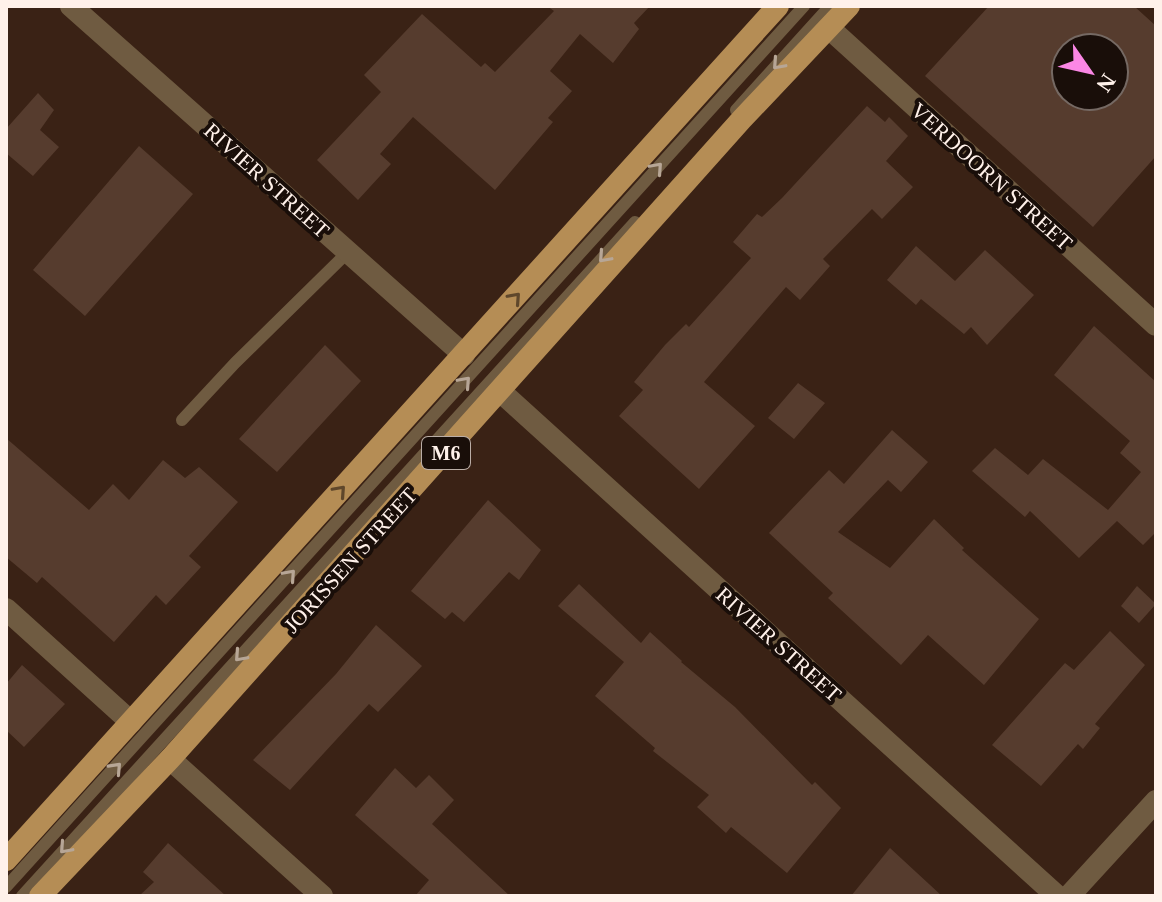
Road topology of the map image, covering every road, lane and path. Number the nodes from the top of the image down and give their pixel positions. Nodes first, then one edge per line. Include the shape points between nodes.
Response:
1 (71, 6) edge
2 (778, 6) edge
3 (804, 6) edge
4 (849, 6) edge
5 (829, 17) edge
6 (348, 252) junction
7 (1156, 325) edge
8 (464, 355) junction
9 (501, 392) junction
10 (182, 420) dead end
11 (6, 609) edge
12 (131, 722) junction
13 (170, 759) junction
14 (1156, 801) edge
15 (6, 860) edge
16 (6, 887) edge
17 (22, 896) edge
18 (40, 896) edge
19 (322, 896) edge
20 (1057, 896) edge
21 (1069, 896) edge

1 - 6 street, RIVIER STREET
8 -> 2 main road, M6
16 -> 3 lane, JORISSEN STREET
4 - 5 main road, JORISSEN STREET / M6
5 - 7 street, VERDOORN STREET
5 - 9 main road, JORISSEN STREET / M6
5 -> 17 lane, JORISSEN STREET
6 - 8 street, RIVIER STREET
6 - 10 lane
12 -> 8 main road, M6
9 - 13 main road, JORISSEN STREET / M6
9 - 20 street, RIVIER STREET
11 - 12 street
12 - 15 main road, M6
13 - 18 main road, JORISSEN STREET / M6
13 - 19 street
14 - 21 street

